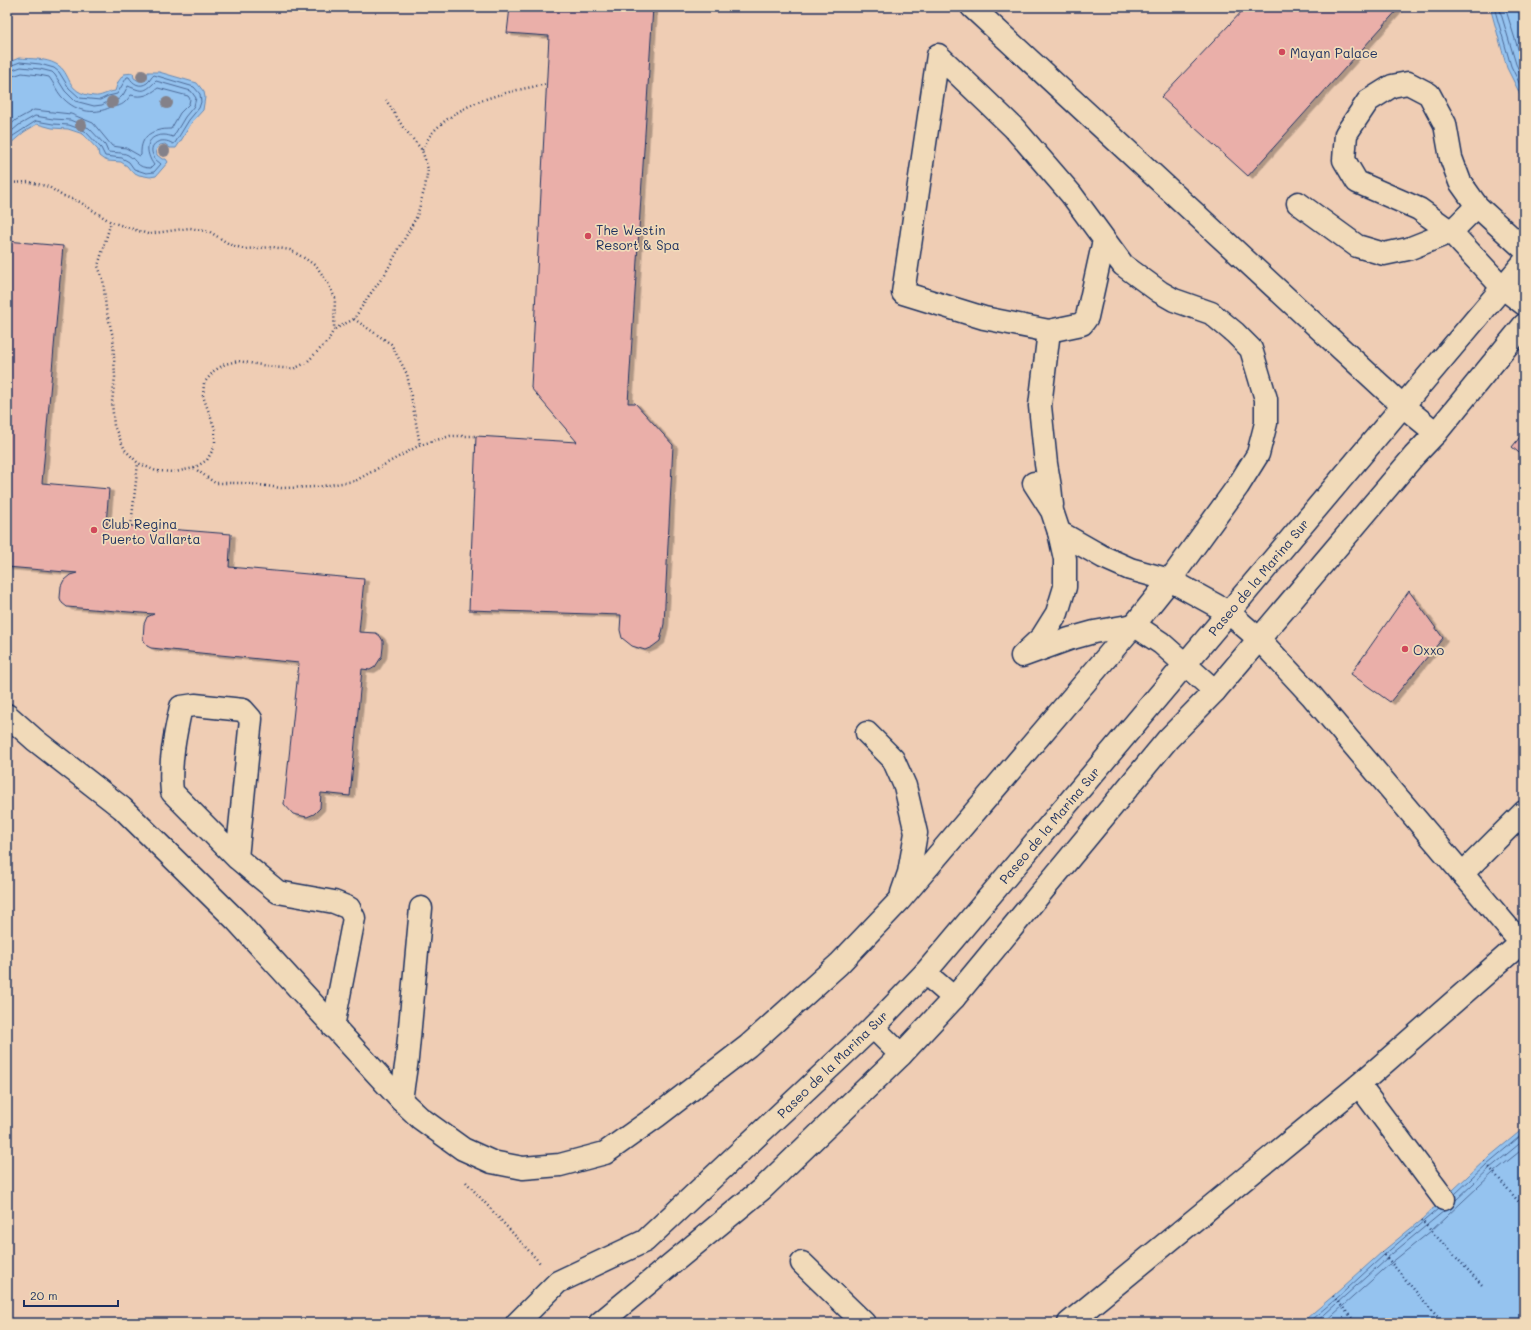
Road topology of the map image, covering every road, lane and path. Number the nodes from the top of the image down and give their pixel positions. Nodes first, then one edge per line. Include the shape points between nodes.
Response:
1 (972, 7) edge
2 (547, 84) dead end
3 (386, 100) dead end
4 (422, 150) junction
5 (7, 183) edge
6 (1298, 203) dead end
7 (1476, 206) junction
8 (111, 222) junction
9 (1451, 232) junction
10 (1104, 240) junction
11 (1524, 248) edge
12 (1524, 262) edge
13 (1502, 287) junction
14 (1524, 304) edge
15 (354, 319) junction
16 (1524, 325) edge
17 (334, 329) junction
18 (1049, 331) junction
19 (1403, 406) junction
20 (1436, 433) junction
21 (476, 436) dead end
22 (420, 445) junction
23 (138, 463) junction
24 (194, 468) junction
25 (1034, 483) dead end
26 (1052, 511) junction
27 (131, 526) dead end
28 (1059, 532) junction
29 (1170, 580) junction
30 (1228, 612) junction
31 (1134, 625) junction
32 (1259, 639) junction
33 (1185, 664) junction
34 (1215, 691) junction
35 (7, 715) edge
36 (867, 733) dead end
37 (1524, 812) edge
38 (237, 858) junction
39 (1462, 874) junction
40 (899, 901) junction
41 (421, 908) dead end
42 (1522, 946) edge
43 (924, 973) junction
44 (954, 998) junction
45 (333, 1027) junction
46 (873, 1027) junction
47 (902, 1055) junction
48 (1359, 1085) junction
49 (401, 1100) junction
50 (1484, 1161) dead end
51 (463, 1179) dead end
52 (1444, 1199) dead end
53 (1524, 1208) edge
54 (1420, 1220) dead end
55 (1382, 1252) dead end
56 (802, 1263) dead end
57 (558, 1282) junction
58 (1483, 1286) dead end
59 (1333, 1296) dead end
60 (1078, 1320) edge
61 (1441, 1321) dead end
62 (517, 1323) edge
63 (600, 1323) edge
64 (864, 1323) edge
65 (1356, 1323) edge

1 - 19 street
2 - 4 path via 483,99 455,113 432,133
3 - 4 path
4 - 15 path via 428,169 417,216 385,274
5 - 8 path via 30,182 49,187 80,202
6 - 9 street via 1357,246 1384,254 1408,250
7 - 9 street
7 - 9 street via 1460,182 1451,158 1445,124 1429,94 1408,83 1392,86 1368,101 1346,134 1344,160 1357,182 1419,209
7 - 11 street
8 - 17 path via 148,234 190,228 210,232 232,245 245,249 274,247 290,250 306,258 328,283 335,298
8 - 23 path via 98,266 103,279 106,309 113,337 114,426 126,450
9 - 13 street
10 - 18 street via 1087,317 1082,324
10 - 18 street via 1071,194 1014,128 938,55 903,293 984,318
10 - 29 street via 1123,266 1174,300 1211,313 1235,333 1251,349 1266,399 1266,423 1258,454
12 - 13 street, Paseo de la Marina Sur
13 - 14 street
13 - 19 street, Paseo de la Marina Sur
15 - 17 path
15 - 22 path via 391,344 404,368
16 - 20 street
17 - 24 path via 328,341 306,363 293,369 238,361 225,364 214,371 204,383 203,396 215,429 215,446 207,460
18 - 26 street via 1040,406
19 - 20 street
19 - 30 street, Paseo de la Marina Sur
20 - 32 street
21 - 22 path via 450,436
22 - 24 path via 355,481 316,487 281,488 214,482
23 - 24 path via 156,471 175,472
23 - 27 path
25 - 26 street
26 - 28 street
28 - 29 street via 1103,558 1130,569
28 - 31 street via 1065,559 1065,587 1057,613 1042,637 1022,656 1094,632
29 - 30 street
29 - 31 street
30 - 32 street
30 - 33 street, Paseo de la Marina Sur
31 - 33 street
31 - 40 street
32 - 34 street
32 - 39 street via 1311,695
33 - 34 street
33 - 43 street, Paseo de la Marina Sur
34 - 44 street via 1168,739
35 - 45 street via 34,740 122,808 237,921
36 - 40 street via 893,759 905,786 916,833 909,873
37 - 39 street
38 - 38 street via 251,719 243,710 195,705 181,707 170,778 172,792
38 - 45 street via 278,892 334,902 349,908 354,918
39 - 42 street
40 - 49 street via 839,964 748,1046 605,1153 560,1165 523,1168 492,1162 463,1149 420,1118
41 - 49 street
42 - 48 street
43 - 44 street
43 - 46 street, Paseo de la Marina Sur
44 - 47 street
45 - 49 street
46 - 47 street
46 - 57 street, Paseo de la Marina Sur via 645,1241
47 - 63 street via 762,1189
48 - 52 street
48 - 60 street
50 - 53 path
51 - 57 path
54 - 58 path
55 - 61 path
56 - 64 street
57 - 62 street, Paseo de la Marina Sur
59 - 65 path

